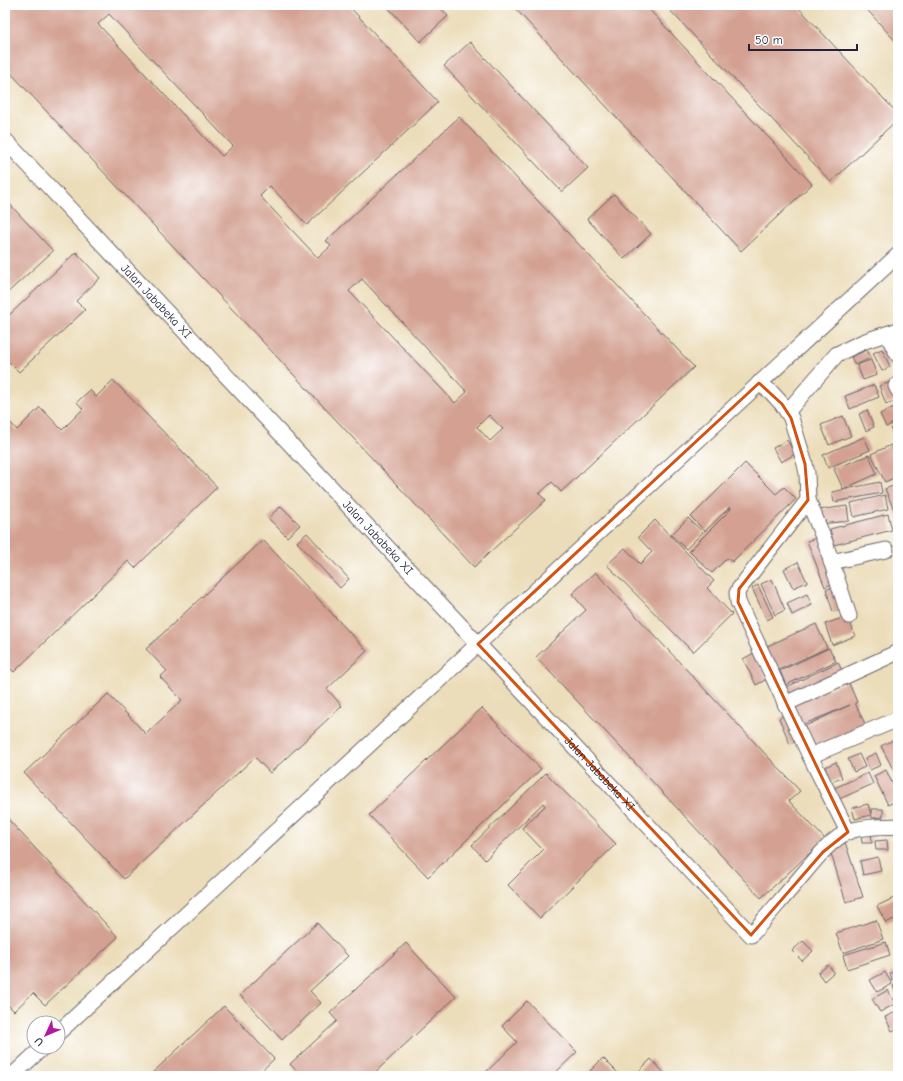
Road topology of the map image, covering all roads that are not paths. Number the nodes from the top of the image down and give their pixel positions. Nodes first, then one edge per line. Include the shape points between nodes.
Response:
1 (5, 140) edge
2 (898, 255) edge
3 (893, 332) edge
4 (898, 355) edge
5 (759, 383) junction
6 (898, 385) edge
7 (898, 390) edge
8 (788, 411) junction
9 (808, 500) junction
10 (886, 550) dead end
11 (831, 562) junction
12 (849, 616) dead end
13 (478, 644) junction
14 (898, 652) edge
15 (785, 704) junction
16 (898, 719) edge
17 (810, 756) junction
18 (898, 826) edge
19 (848, 832) junction
20 (66, 1026) edge
21 (34, 1055) edge
22 (12, 1076) edge

1 - 13 street, Jalan Jababeka XI
2 - 5 street
3 - 4 street
3 - 8 street via 837,354
5 - 8 street
5 - 13 street
6 - 7 street
8 - 9 street via 806,464
9 - 11 street
9 - 15 street via 737,593 738,602
10 - 11 street
11 - 12 street
13 - 19 street, Jalan Jababeka XI via 751,935 823,852 836,839
13 - 20 street
14 - 15 street
15 - 17 street
16 - 17 street
17 - 19 street
18 - 19 street via 870,827
21 - 22 street

